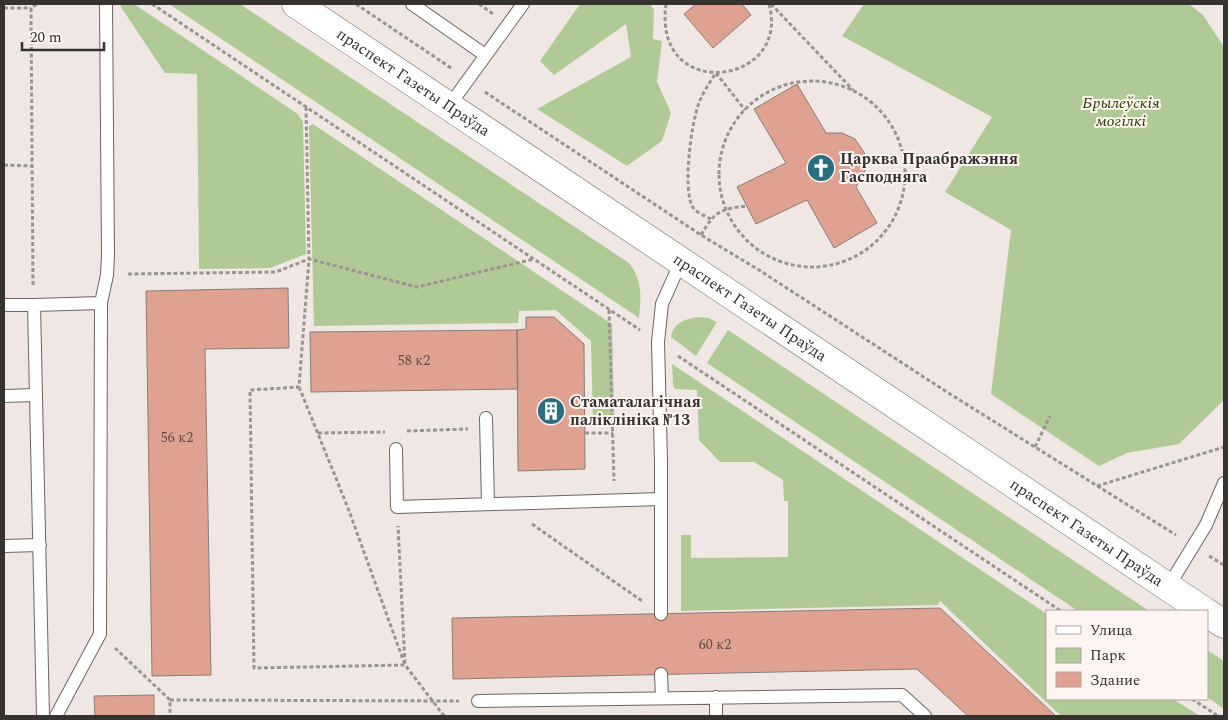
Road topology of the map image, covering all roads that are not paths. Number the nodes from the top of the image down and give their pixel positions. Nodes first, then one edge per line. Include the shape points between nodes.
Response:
1 (106, 4) edge
2 (296, 4) edge
3 (412, 4) edge
4 (523, 4) edge
5 (485, 55) junction
6 (449, 106) junction
7 (681, 261) junction
8 (101, 303) junction
9 (34, 304) junction
10 (4, 305) edge
11 (36, 395) junction
12 (4, 396) edge
13 (486, 418) dead end
14 (396, 449) dead end
15 (1224, 483) edge
16 (661, 499) junction
17 (488, 504) junction
18 (40, 545) junction
19 (4, 546) edge
20 (1168, 587) junction
21 (1203, 610) edge
22 (1208, 613) edge
23 (661, 614) road end
24 (1224, 624) edge
25 (661, 674) dead end
26 (716, 697) junction
27 (662, 698) junction
28 (478, 702) road end
29 (43, 716) edge
30 (56, 716) edge
31 (716, 716) edge
32 (926, 716) edge

1 - 8 lane via 107,275
2 - 6 main road, праспект Газеты Праўда
3 - 5 lane
4 - 5 lane
5 - 6 lane
6 - 7 main road, праспект Газеты Праўда
7 - 16 lane via 662,304 658,342
7 - 20 main road, праспект Газеты Праўда
8 - 9 lane
8 - 30 lane via 100,634
9 - 10 lane
9 - 11 lane
11 - 12 lane
11 - 18 lane
13 - 17 lane
14 - 17 lane via 397,507
15 - 20 lane via 1206,525
16 - 17 lane
16 - 23 lane
18 - 19 lane
18 - 29 lane
20 - 21 main road, праспект Газеты Праўда
22 - 24 main road, праспект Газеты Праўда
25 - 27 lane
26 - 27 lane
26 - 31 lane
26 - 32 lane via 902,695
27 - 28 lane

